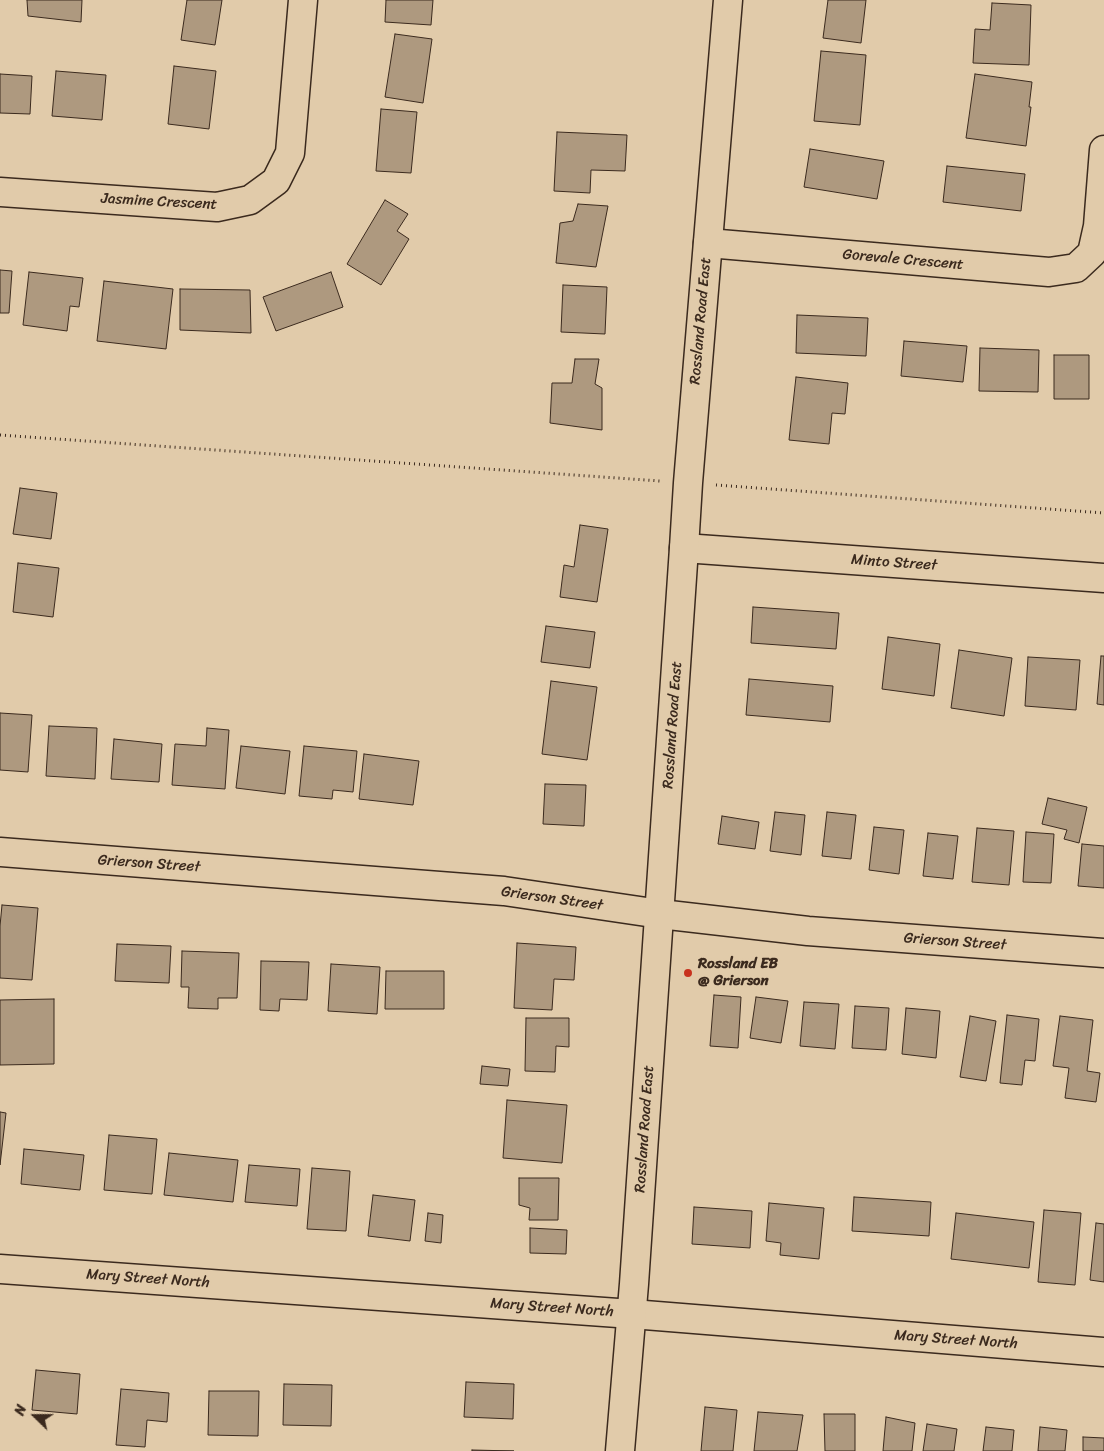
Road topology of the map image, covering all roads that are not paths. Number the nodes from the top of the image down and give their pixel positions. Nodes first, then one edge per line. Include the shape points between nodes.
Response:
1 (303, 0) edge
2 (728, 0) edge
3 (1104, 150) edge
4 (0, 192) edge
5 (1098, 236) edge
6 (708, 243) junction
7 (684, 548) junction
8 (1104, 578) edge
9 (0, 852) edge
10 (660, 914) junction
11 (1104, 953) edge
12 (0, 1269) edge
13 (632, 1314) junction
14 (1104, 1352) edge
15 (620, 1451) edge

1 - 4 street, Jasmine Crescent via 290,153 276,181 250,200 217,207
2 - 6 street, Rossland Road East
3 - 5 street
5 - 6 street, Gorevale Crescent via 1076,268 1049,272
6 - 7 street, Rossland Road East
7 - 8 street, Minto Street
7 - 10 street, Rossland Road East
9 - 10 street, Grierson Street via 504,891
10 - 11 street, Grierson Street via 808,932
10 - 13 street, Rossland Road East
12 - 13 street, Mary Street North
13 - 14 street, Mary Street North
13 - 15 street, Rossland Road East

